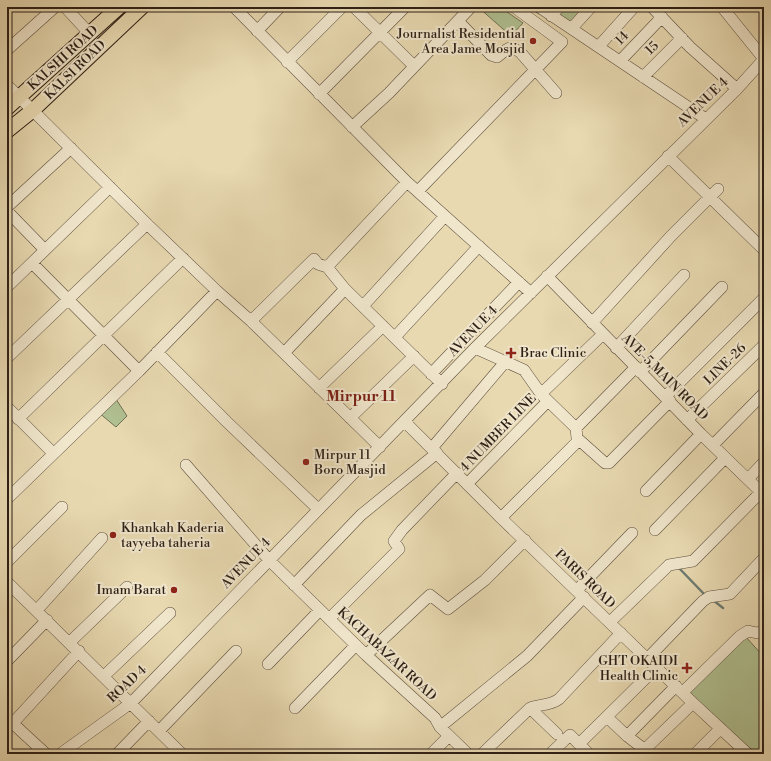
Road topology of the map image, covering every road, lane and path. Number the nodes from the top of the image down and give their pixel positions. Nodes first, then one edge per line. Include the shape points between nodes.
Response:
1 (55, 7) edge
2 (65, 7) edge
3 (119, 7) edge
4 (142, 7) edge
5 (234, 7) edge
6 (280, 7) edge
7 (342, 7) edge
8 (354, 7) edge
9 (405, 7) edge
10 (471, 7) edge
11 (514, 7) edge
12 (539, 7) edge
13 (559, 7) edge
14 (591, 7) edge
15 (652, 7) edge
16 (722, 7) edge
17 (631, 11) edge
18 (551, 16) junction
19 (662, 17) junction
20 (458, 21) junction
21 (572, 28) junction
22 (257, 31) junction
23 (379, 33) junction
24 (89, 34) junction
25 (682, 38) junction
26 (599, 46) junction
27 (7, 50) edge
28 (620, 61) junction
29 (287, 62) junction
30 (762, 64) edge
31 (414, 66) junction
32 (643, 77) junction
33 (7, 85) edge
34 (737, 88) junction
35 (556, 93) dead end
36 (319, 94) junction
37 (19, 98) junction
38 (7, 108) edge
39 (33, 110) junction
40 (706, 119) junction
41 (352, 127) junction
42 (7, 131) edge
43 (71, 148) junction
44 (668, 156) junction
45 (407, 182) junction
46 (110, 187) junction
47 (718, 189) dead end
48 (418, 192) junction
49 (709, 198) junction
50 (7, 207) edge
51 (7, 211) edge
52 (444, 216) junction
53 (147, 224) junction
54 (479, 246) junction
55 (44, 250) junction
56 (764, 250) edge
57 (183, 258) junction
58 (32, 263) junction
59 (327, 267) junction
60 (684, 275) dead end
61 (547, 276) junction
62 (519, 282) junction
63 (7, 287) edge
64 (722, 287) dead end
65 (345, 289) junction
66 (217, 291) junction
67 (531, 293) junction
68 (764, 298) edge
69 (69, 299) junction
70 (363, 306) junction
71 (251, 321) junction
72 (592, 323) junction
73 (383, 326) junction
74 (603, 334) junction
75 (105, 336) junction
76 (395, 337) junction
77 (764, 345) edge
78 (475, 348) junction
79 (616, 348) junction
80 (157, 352) junction
81 (284, 353) junction
82 (414, 356) junction
83 (7, 358) edge
84 (506, 361) junction
85 (638, 370) junction
86 (138, 371) junction
87 (431, 374) junction
88 (442, 384) junction
89 (319, 388) junction
90 (764, 394) edge
91 (545, 398) junction
92 (668, 399) junction
93 (7, 408) edge
94 (350, 418) junction
95 (18, 419) junction
96 (687, 420) junction
97 (405, 422) junction
98 (576, 428) junction
99 (702, 434) junction
100 (579, 440) junction
101 (713, 445) junction
102 (380, 447) junction
103 (435, 451) junction
104 (53, 453) junction
105 (726, 458) junction
106 (764, 462) edge
107 (186, 465) dead end
108 (457, 473) junction
109 (748, 479) junction
110 (467, 484) junction
111 (646, 491) dead end
112 (763, 493) edge
113 (7, 499) edge
114 (62, 507) dead end
115 (318, 509) junction
116 (501, 518) junction
117 (655, 530) dead end
118 (632, 533) dead end
119 (102, 538) dead end
120 (525, 540) junction
121 (764, 558) edge
122 (269, 560) junction
123 (7, 562) edge
124 (7, 583) edge
125 (294, 585) junction
126 (127, 587) dead end
127 (581, 593) junction
128 (37, 610) junction
129 (320, 610) junction
130 (170, 613) dead end
131 (329, 619) junction
132 (47, 620) junction
133 (610, 622) junction
134 (764, 631) edge
135 (621, 633) junction
136 (70, 642) junction
137 (356, 645) junction
138 (79, 650) junction
139 (236, 651) dead end
140 (366, 655) junction
141 (648, 658) junction
142 (7, 660) edge
143 (268, 664) dead end
144 (657, 667) junction
145 (104, 676) junction
146 (679, 689) junction
147 (130, 703) junction
148 (693, 703) junction
149 (295, 708) dead end
150 (530, 708) junction
151 (607, 717) junction
152 (10, 720) edge
153 (149, 721) junction
154 (438, 723) junction
155 (720, 729) junction
156 (159, 731) junction
157 (557, 734) dead end
158 (449, 736) junction
159 (627, 736) junction
160 (585, 751) edge
161 (642, 752) edge
162 (46, 754) edge
163 (60, 754) edge
164 (117, 754) edge
165 (181, 754) edge
166 (431, 754) edge
167 (468, 754) edge
168 (482, 754) edge
169 (550, 754) edge
170 (696, 754) edge
171 (748, 754) edge

1 - 27 street
2 - 24 street
3 - 24 main road, KALSHI ROAD
4 - 39 main road, KALSI ROAD
5 - 22 street
6 - 22 street
7 - 29 street
8 - 23 street
9 - 23 street
10 - 20 street
11 - 48 street via 562,42
12 - 18 street
13 - 18 street
14 - 21 street
15 - 19 street
16 - 30 street
17 - 26 street
18 - 21 street
19 - 25 street
19 - 28 street, 14
20 - 31 street
20 - 35 street via 491,55 497,57 509,48 520,52
21 - 26 street
22 - 29 street
23 - 31 street
23 - 36 street
24 - 37 main road, KALSHI ROAD
25 - 32 street, 15
25 - 34 street
26 - 28 street
28 - 32 street
29 - 36 street
30 - 34 street, AVENUE 4
31 - 41 street
32 - 40 street
33 - 37 street
34 - 40 street, AVENUE 4
36 - 41 street
37 - 38 main road, KALSHI ROAD
37 - 39 street
39 - 42 main road, KALSI ROAD
39 - 43 street
40 - 44 street, AVENUE 4
41 - 45 street
43 - 46 street
43 - 50 street
44 - 49 street
44 - 61 street, AVENUE 4
45 - 48 street
45 - 59 street
46 - 53 street
46 - 55 street
47 - 49 street
48 - 52 street
49 - 56 street
49 - 72 street
51 - 55 street
52 - 54 street
52 - 70 street
53 - 57 street
53 - 69 street
54 - 62 street
54 - 76 street
55 - 58 street
57 - 66 street
57 - 75 street
58 - 63 street
58 - 69 street
59 - 65 street
59 - 71 street via 318,264 314,259
60 - 79 street
61 - 67 street, AVENUE 4
61 - 72 street, AVE-5,MAIN ROAD
62 - 67 street
62 - 87 street
64 - 85 street
65 - 70 street
65 - 81 street
66 - 71 street
66 - 80 street
67 - 78 street, AVENUE 4
68 - 92 street
69 - 75 street
69 - 83 street
70 - 73 street
71 - 81 street
72 - 74 street, AVE-5,MAIN ROAD
73 - 76 street
73 - 89 street
74 - 79 street, AVE-5,MAIN ROAD
74 - 91 street, 4 NUMBER LINE
75 - 86 street
75 - 95 street
76 - 82 street
77 - 96 street, LINE-26
78 - 84 street
78 - 88 street, AVENUE 4
79 - 85 street, AVE-5,MAIN ROAD
80 - 86 street
80 - 115 street
81 - 89 street
82 - 87 street
82 - 94 street
84 - 91 street via 524,370
84 - 103 street
85 - 92 street, AVE-5,MAIN ROAD
85 - 98 street
86 - 104 street
87 - 88 street
88 - 97 street, AVENUE 4
89 - 94 street
90 - 101 street
91 - 98 street
91 - 110 street, 4 NUMBER LINE
92 - 96 street, AVE-5,MAIN ROAD
92 - 100 street via 609,463 606,464
93 - 95 street
94 - 102 street
95 - 104 street
96 - 99 street, AVE-5,MAIN ROAD
97 - 102 street, AVENUE 4
97 - 103 street, PARIS ROAD
98 - 100 street via 575,434
99 - 101 street, AVE-5,MAIN ROAD
99 - 111 street
100 - 116 street
101 - 105 street, AVE-5,MAIN ROAD
102 - 115 street, AVENUE 4
103 - 108 street, PARIS ROAD
103 - 125 street via 361,515
104 - 113 street
105 - 109 street, AVE-5,MAIN ROAD
105 - 117 street
106 - 109 street
107 - 122 street, KACHABAZAR ROAD
108 - 110 street, PARIS ROAD
108 - 131 street via 402,530 394,541 399,549
109 - 112 street, AVE-5,MAIN ROAD
110 - 116 street, PARIS ROAD
112 - 133 street via 693,560 669,564
114 - 123 street
115 - 122 street, AVENUE 4
116 - 120 street, PARIS ROAD
118 - 127 street
119 - 128 street
120 - 127 street, PARIS ROAD
120 - 140 street via 485,580 448,609 430,595
121 - 141 street via 730,594 709,597 703,601
122 - 125 street, KACHABAZAR ROAD
122 - 147 street, AVENUE 4
124 - 128 street
125 - 129 street, KACHABAZAR ROAD
126 - 136 street
127 - 133 street, PARIS ROAD
127 - 154 street via 527,656
128 - 132 street
129 - 131 street, KACHABAZAR ROAD
129 - 143 street, KACHABAZAR ROAD
130 - 145 street
131 - 137 street, KACHABAZAR ROAD
132 - 136 street
132 - 142 street
133 - 135 street, PARIS ROAD
134 - 146 street via 748,631 740,636
135 - 141 street, PARIS ROAD
135 - 150 street via 558,699 549,705 540,704
136 - 138 street
137 - 140 street, KACHABAZAR ROAD
137 - 149 street
138 - 145 street
138 - 152 street
139 - 156 street
140 - 154 street, KACHABAZAR ROAD
141 - 144 street, PARIS ROAD
144 - 146 street, PARIS ROAD
144 - 151 street
145 - 147 street
146 - 148 street, PARIS ROAD
146 - 159 street
147 - 153 street
147 - 163 street, ROAD 4
148 - 155 street, PARIS ROAD
148 - 161 street
150 - 157 street
150 - 168 street
151 - 159 street
151 - 160 street
152 - 162 street
153 - 156 street
153 - 164 street
154 - 158 street, KACHABAZAR ROAD
155 - 170 street
155 - 171 street, PARIS ROAD
156 - 165 street
158 - 166 street
158 - 167 street, KACHABAZAR ROAD
159 - 161 street
160 - 169 street via 570,735

